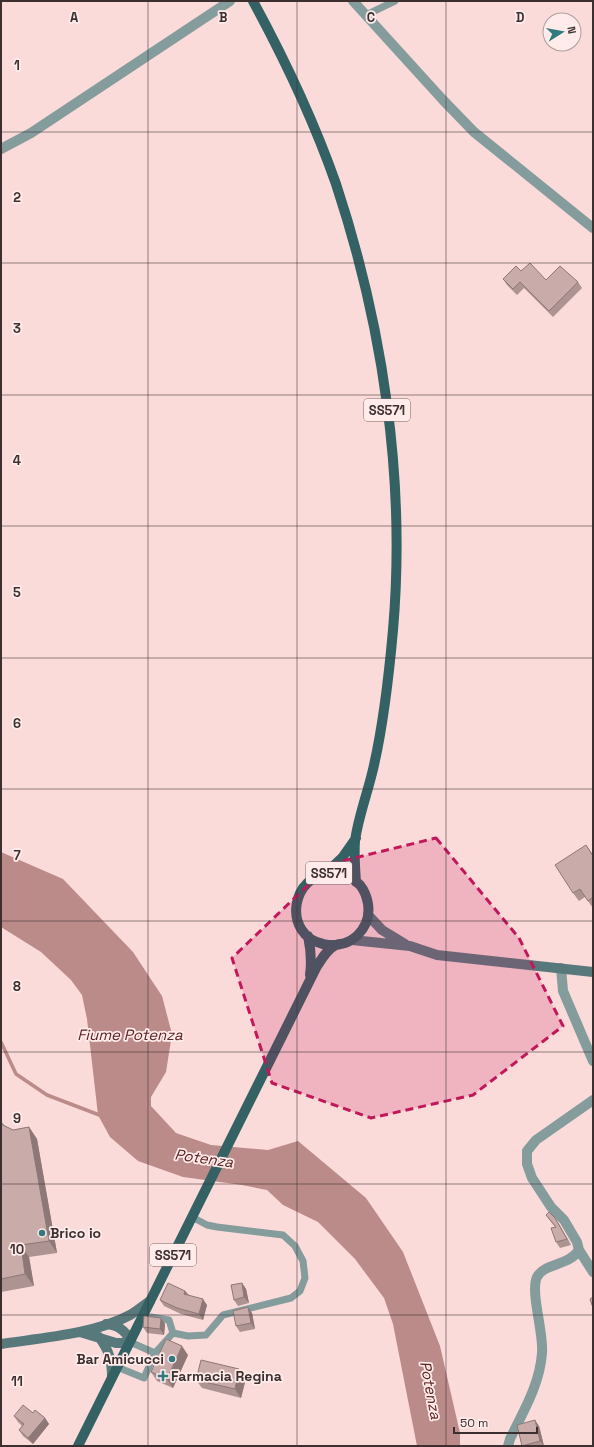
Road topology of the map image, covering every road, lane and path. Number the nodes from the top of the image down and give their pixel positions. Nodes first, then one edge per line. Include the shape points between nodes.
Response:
1 (230, 1) edge
2 (253, 1) edge
3 (353, 1) edge
4 (395, 1) edge
5 (366, 15) junction
6 (1, 150) edge
7 (593, 228) edge
8 (356, 838) junction
9 (326, 873) junction
10 (356, 882) junction
11 (368, 915) junction
12 (308, 936) junction
13 (352, 940) junction
14 (335, 946) junction
15 (410, 946) junction
16 (561, 968) junction
17 (593, 972) edge
18 (309, 981) junction
19 (593, 1061) edge
20 (593, 1100) edge
21 (194, 1213) junction
22 (579, 1250) junction
23 (593, 1272) edge
24 (150, 1301) junction
25 (142, 1316) junction
26 (106, 1324) junction
27 (78, 1332) junction
28 (173, 1333) junction
29 (99, 1337) junction
30 (130, 1341) junction
31 (1, 1344) edge
32 (155, 1353) junction
33 (117, 1367) junction
34 (112, 1377) junction
35 (78, 1446) edge
36 (508, 1446) edge

1 - 6 street via 31,133
2 - 8 main road, SS571 via 293,80 336,184 372,319 392,445 396,503 393,627 387,691 374,765
3 - 5 street
4 - 5 lane
5 - 7 street via 474,132
8 - 9 main road, SS571 via 342,858
8 - 10 main road, SS571
9 - 10 main road, SS571 via 344,874
9 - 12 main road, SS571 via 307,882 297,898 296,916 300,927
10 - 11 main road, SS571 via 366,896
11 - 13 main road via 362,930
11 - 15 main road via 382,930
12 - 14 main road, SS571 via 323,945
12 - 18 main road, SS571 via 311,958
13 - 14 main road, SS571
13 - 15 main road
14 - 18 main road, SS571 via 325,954
15 - 16 main road via 437,955
16 - 17 main road
16 - 19 street via 563,991
18 - 21 main road, SS571
20 - 22 street via 536,1140 527,1151 527,1164 532,1178 551,1207 564,1220 578,1242
21 - 24 main road, SS571
21 - 28 lane via 207,1225 283,1235 295,1246 303,1261 305,1278 300,1291 291,1298 223,1315 206,1335 188,1336
22 - 23 street
22 - 36 street via 571,1259 541,1272 536,1278 534,1292 541,1328 542,1352 539,1376
24 - 25 main road, SS571
24 - 26 main road via 129,1315
25 - 28 lane via 169,1320
25 - 30 main road, SS571
26 - 27 main road
26 - 30 main road via 121,1328
27 - 29 main road
27 - 31 main road
28 - 32 lane
29 - 30 main road via 116,1343
29 - 34 main road via 110,1353
30 - 32 lane
30 - 33 main road, SS571
32 - 33 lane via 144,1378
33 - 34 main road, SS571
34 - 35 main road, SS571

